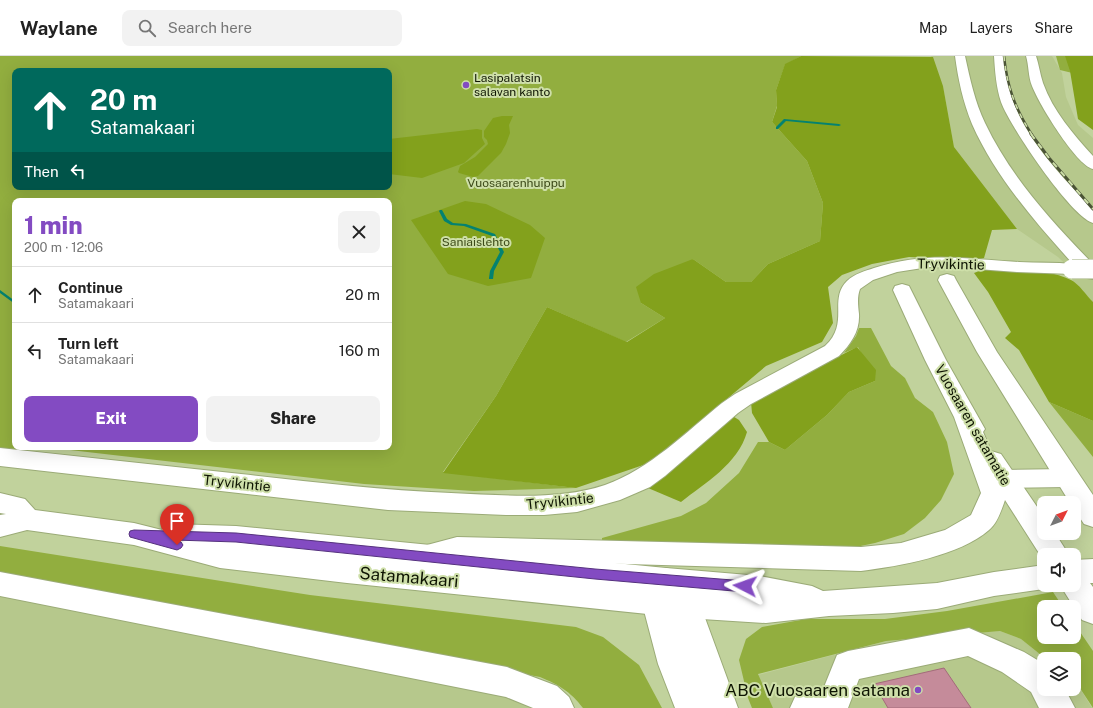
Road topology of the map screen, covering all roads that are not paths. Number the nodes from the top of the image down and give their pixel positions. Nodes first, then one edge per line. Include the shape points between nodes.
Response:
1 (960, 56) edge
2 (999, 56) edge
3 (1031, 56) edge
4 (1093, 165) edge
5 (1093, 218) edge
6 (1082, 269) edge
7 (1093, 274) edge
8 (947, 280) dead end
9 (902, 290) dead end
10 (966, 417) junction
11 (0, 456) edge
12 (1066, 478) junction
13 (1003, 479) junction
14 (0, 503) edge
15 (1093, 517) edge
16 (26, 520) junction
17 (0, 526) edge
18 (134, 534) junction
19 (1050, 548) edge
20 (422, 557) junction
21 (1093, 571) edge
22 (1081, 572) edge
23 (1037, 578) edge
24 (0, 584) edge
25 (1080, 592) edge
26 (670, 596) junction
27 (1093, 611) edge
28 (1037, 678) edge
29 (1050, 696) edge
30 (557, 708) edge
31 (692, 708) edge
32 (721, 708) edge
33 (807, 708) edge
34 (1058, 708) edge

1 - 7 main road via 969,102 999,162 1037,211
2 - 5 main road via 1000,77 1007,103 1022,131 1047,165
3 - 4 main road via 1037,86 1050,111 1070,140
6 - 11 main road, Tryvikintie via 931,261 883,270 858,281 849,293 849,320 846,332 832,352 744,399 641,480 622,490 576,502 544,505 469,504 286,495
8 - 12 main road via 987,352
9 - 10 main road, Vuosaaren satamatie via 925,341
10 - 13 main road, Vuosaaren satamatie
10 - 20 main road via 994,493 989,508 981,522 953,539 901,554 861,559 457,548
12 - 13 main road
12 - 15 main road
13 - 19 main road, Vuosaaren satamatie
14 - 16 main road via 16,506
16 - 17 main road, Satamakaari
16 - 18 main road, Satamakaari
18 - 20 main road, Satamakaari via 236,537
18 - 26 main road, Satamakaari via 220,556 347,571
20 - 26 main road, Satamakaari
21 - 22 main road
23 - 26 main road via 937,596 766,610
24 - 30 main road via 507,682 545,697
25 - 27 main road
26 - 31 main road via 674,664
26 - 32 main road
28 - 33 main road via 1013,662 970,642 848,666 835,699
29 - 34 main road

